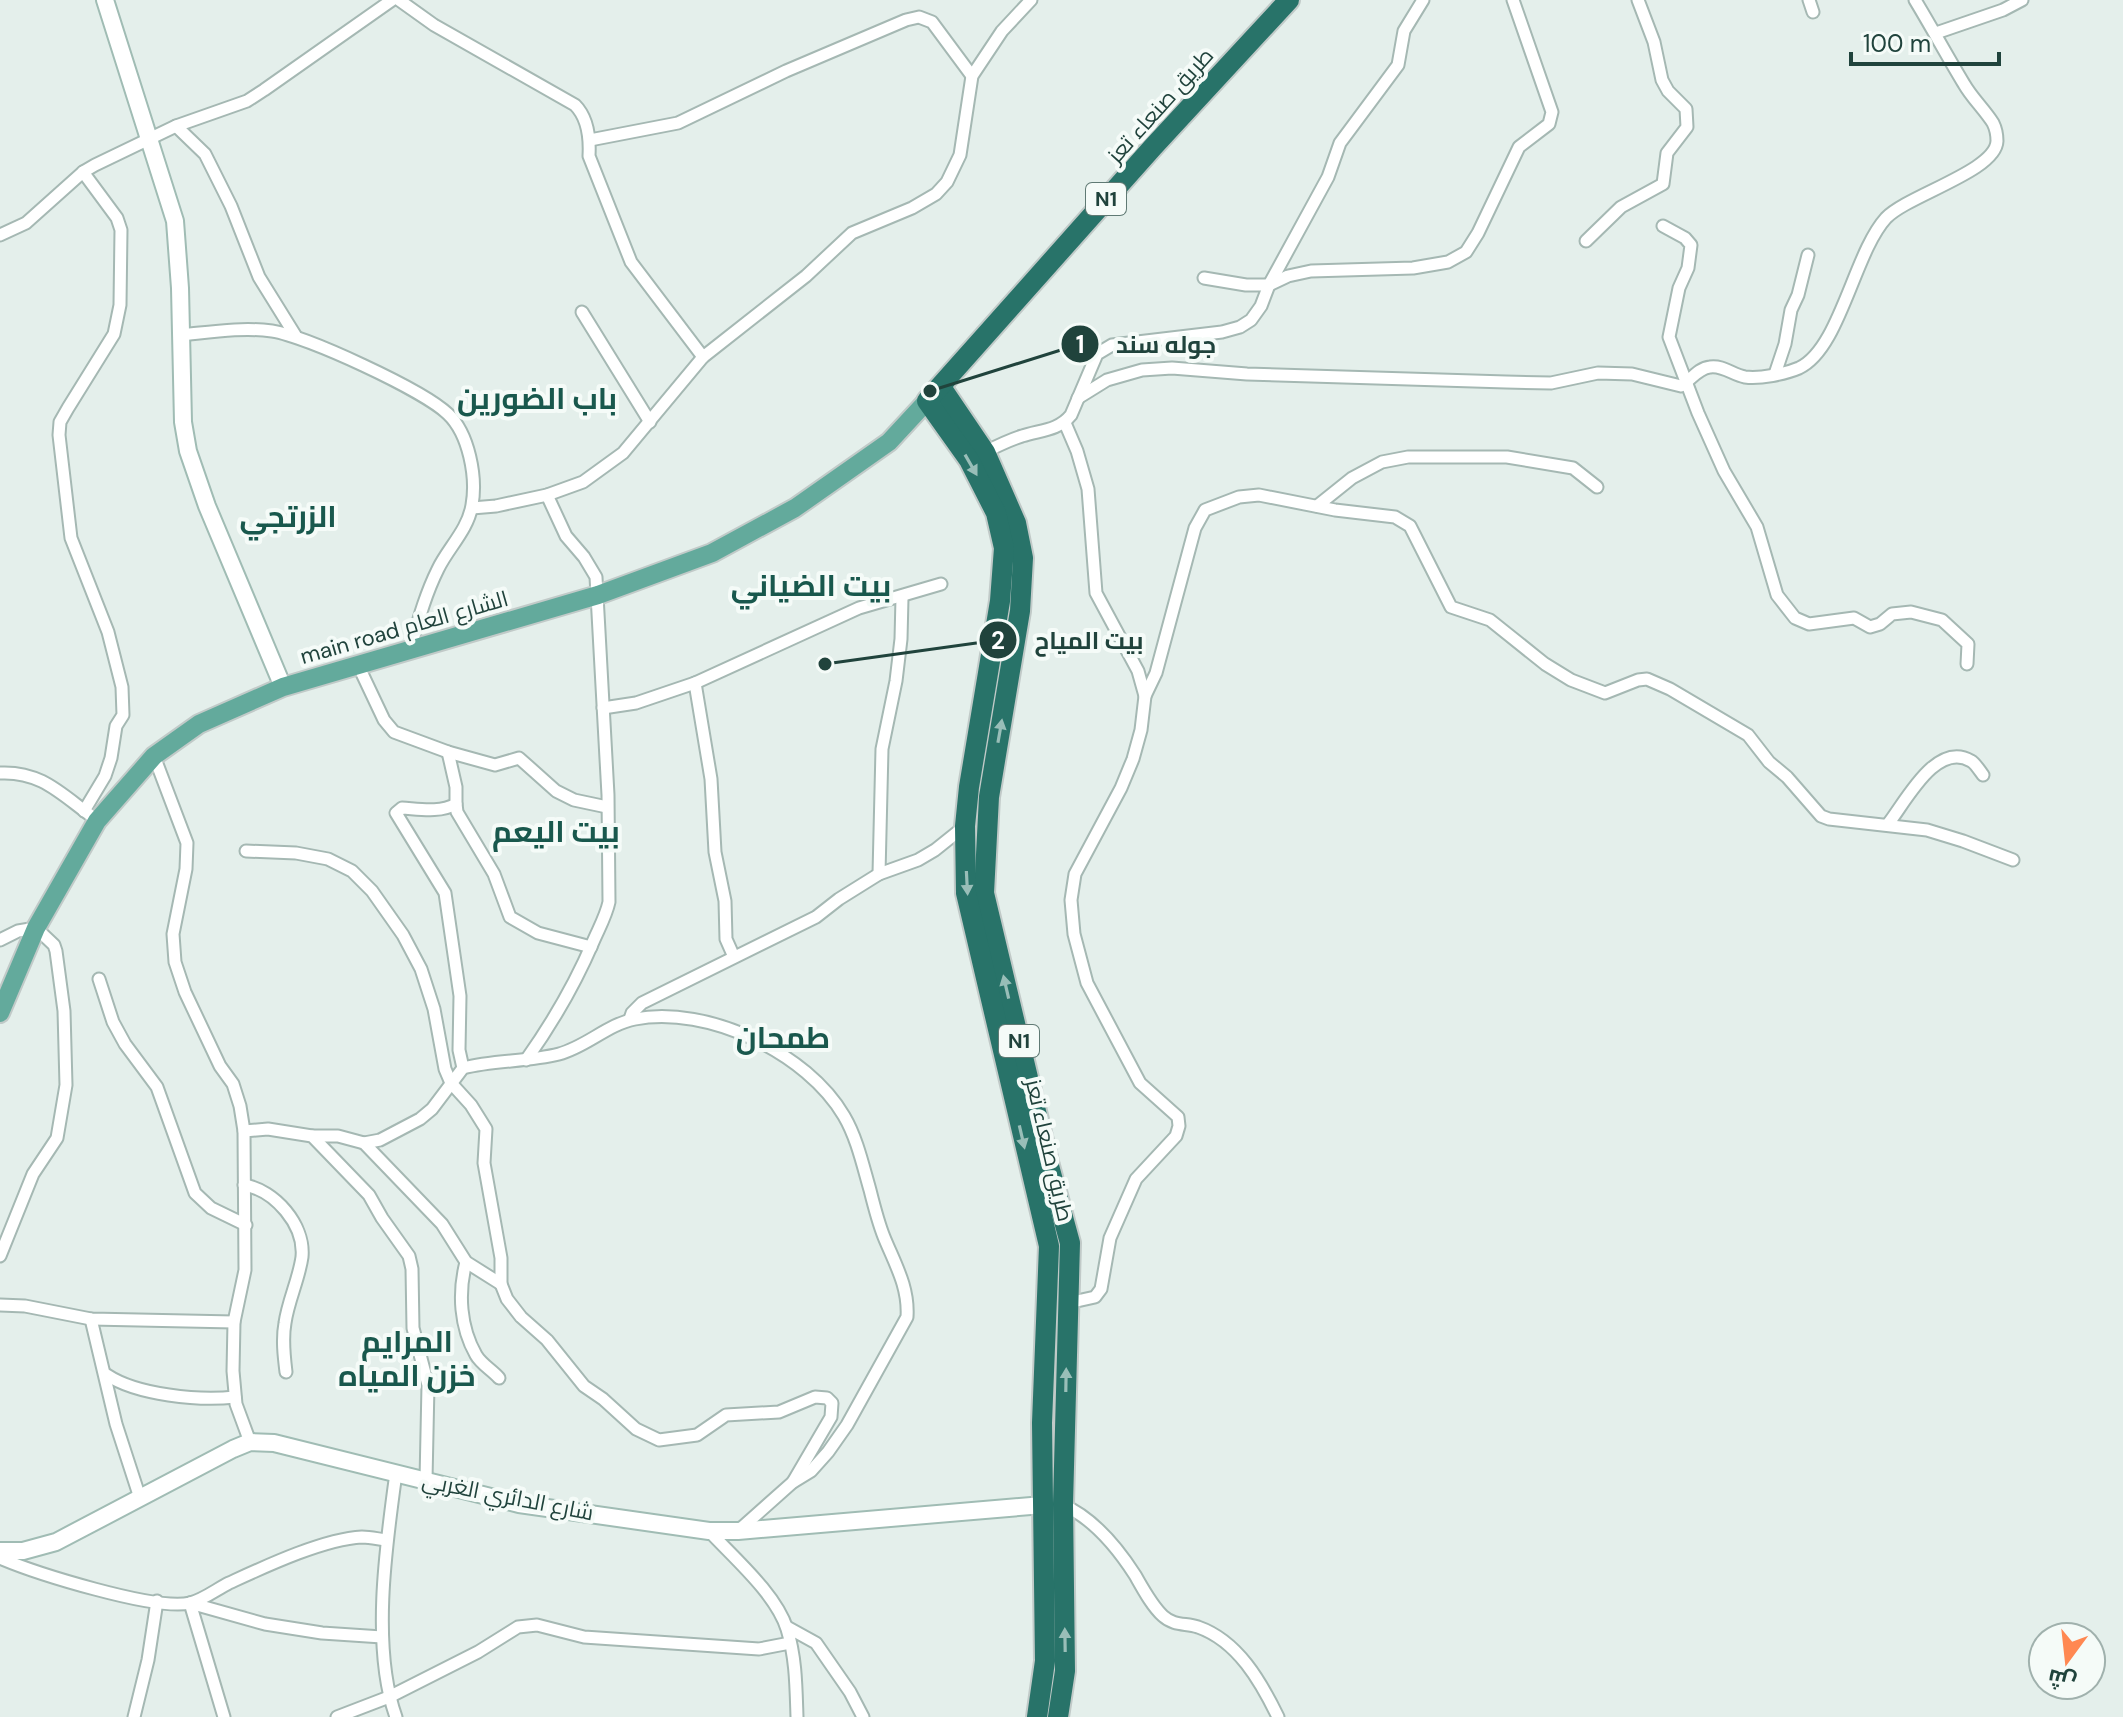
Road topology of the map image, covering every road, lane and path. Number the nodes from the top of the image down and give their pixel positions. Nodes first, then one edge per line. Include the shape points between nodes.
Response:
1 (105, 0) edge
2 (392, 0) edge
3 (399, 0) edge
4 (1031, 0) edge
5 (1289, 0) edge
6 (1423, 0) edge
7 (1513, 0) edge
8 (1638, 0) edge
9 (1915, 0) edge
10 (2022, 0) edge
11 (1936, 33) junction
12 (972, 76) junction
13 (176, 126) junction
14 (150, 140) junction
15 (590, 140) junction
16 (83, 172) junction
17 (1663, 226) dead end
18 (0, 235) edge
19 (1586, 241) dead end
20 (1808, 255) dead end
21 (1204, 278) dead end
22 (1269, 285) junction
23 (582, 312) dead end
24 (181, 335) junction
25 (295, 335) junction
26 (703, 357) junction
27 (1775, 374) junction
28 (1686, 383) junction
29 (934, 394) junction
30 (1078, 398) junction
31 (650, 422) junction
32 (1065, 423) junction
33 (985, 452) junction
34 (1597, 487) dead end
35 (547, 495) junction
36 (1317, 506) junction
37 (472, 508) junction
38 (941, 584) dead end
39 (598, 595) junction
40 (902, 598) junction
41 (410, 650) junction
42 (1967, 664) dead end
43 (358, 665) junction
44 (695, 683) junction
45 (283, 687) junction
46 (1145, 696) junction
47 (603, 708) junction
48 (448, 752) junction
49 (154, 756) junction
50 (0, 773) edge
51 (1983, 775) dead end
52 (456, 804) junction
53 (607, 807) junction
54 (90, 816) junction
55 (1888, 824) junction
56 (975, 827) junction
57 (246, 851) dead end
58 (2013, 860) dead end
59 (879, 874) junction
60 (36, 928) junction
61 (0, 940) edge
62 (591, 947) junction
63 (734, 957) junction
64 (99, 979) dead end
65 (0, 1013) edge
66 (630, 1019) junction
67 (526, 1060) junction
68 (463, 1068) junction
69 (451, 1083) junction
70 (244, 1131) junction
71 (312, 1136) junction
72 (364, 1143) junction
73 (244, 1185) junction
74 (246, 1225) junction
75 (0, 1256) edge
76 (466, 1262) junction
77 (501, 1284) junction
78 (1068, 1303) junction
79 (0, 1305) edge
80 (91, 1319) junction
81 (234, 1322) junction
82 (286, 1372) dead end
83 (107, 1375) junction
84 (499, 1378) dead end
85 (235, 1397) junction
86 (250, 1442) junction
87 (396, 1473) junction
88 (426, 1480) junction
89 (793, 1482) junction
90 (140, 1498) junction
91 (1053, 1505) junction
92 (709, 1531) junction
93 (738, 1531) junction
94 (386, 1540) junction
95 (0, 1551) edge
96 (0, 1558) edge
97 (157, 1601) junction
98 (190, 1603) junction
99 (787, 1627) junction
100 (382, 1637) junction
101 (790, 1643) junction
102 (389, 1697) junction
103 (134, 1717) edge
104 (224, 1717) edge
105 (337, 1717) edge
106 (396, 1717) edge
107 (797, 1717) edge
108 (863, 1717) edge
109 (1037, 1717) edge
110 (1058, 1717) edge
111 (1278, 1717) edge

1 - 14 street
2 - 13 street via 247,101
3 - 15 street via 575,105 584,113
4 - 12 street
5 - 29 highway, طريق صنعاء تعز / N1
6 - 22 street via 1404,31 1398,65 1340,143 1328,177
7 - 22 street via 1552,112 1549,124 1519,147 1466,252 1448,262 1413,268 1311,271
8 - 19 street via 1662,80 1686,109 1687,127 1667,153 1663,184 1621,207
9 - 11 street
10 - 11 street
11 - 27 street via 1994,126 1994,153 1888,216 1870,239 1849,293 1814,357
12 - 15 street via 932,22 919,17 786,71 678,123
12 - 26 street via 960,155 936,194 852,233
13 - 14 street
13 - 25 street via 205,154 259,277
14 - 16 street
14 - 24 street via 175,221
15 - 26 street via 589,156 631,262
16 - 18 street via 26,223
16 - 54 street via 117,218 123,239 114,334 60,422 59,435 71,538 108,632 122,687 123,715
17 - 28 street via 1691,245 1669,337
20 - 27 street
21 - 22 street
22 - 30 street via 1261,306 1240,327 1112,345 1097,354
23 - 31 street
24 - 25 street via 247,329
24 - 45 street via 188,451
25 - 37 street via 398,383 448,414 470,462
26 - 31 street
27 - 28 street via 1744,377 1713,366
28 - 30 street via 1598,373 1521,383 1172,368 1107,380
28 - 42 street via 1724,471 1757,527 1777,595 1795,618 1809,624 1854,618 1870,627 1901,612 1942,620 1968,644
29 - 33 highway, طريق صنعاء تعز / N1
29 - 39 main road, main road الشارع العام via 889,442 795,508 712,553
29 -> 56 highway, طريق صنعاء تعز / N1 via 996,513 1004,548 969,787
30 - 32 street
31 - 35 street via 623,453 583,482
32 - 33 street
32 - 46 street via 1088,489 1096,593 1138,671
56 -> 33 highway, طريق صنعاء تعز / N1 via 1020,611 1023,558 1016,523
34 - 36 street via 1573,468 1507,457 1408,457 1362,472
35 - 37 street
35 - 39 street via 566,536 596,577
36 - 46 street via 1259,495 1205,510
36 - 55 street via 1395,517 1410,526 1451,607 1490,620 1571,680 1605,693 1647,679 1670,689 1748,735 1821,816
37 - 41 street via 432,582
38 - 40 street
39 - 41 main road, main road الشارع العام
39 - 47 street
40 - 44 street via 859,608
40 - 59 street via 896,681 882,749
41 - 43 main road, main road الشارع العام
43 - 45 main road, main road الشارع العام
43 - 48 street via 387,726
44 - 47 street
44 - 63 street via 711,779 726,939
45 - 49 main road, main road الشارع العام via 199,724
46 - 78 street via 1133,759 1075,874 1071,900 1087,983 1140,1083 1178,1117 1179,1126 1136,1179 1120,1211 1101,1289 1095,1297
47 - 53 street
48 - 52 street
48 - 53 street via 495,765 519,758 556,791
49 - 54 main road, main road الشارع العام
49 - 70 street via 187,843 173,934 175,962 204,1033 233,1084
50 - 54 street via 37,777
51 - 55 street via 1971,761 1942,760 1927,770
52 - 62 street via 494,874 510,917 538,933
52 - 68 street via 431,810 402,808 396,813 445,893 456,957
53 - 62 street via 609,902
54 - 60 main road, main road الشارع العام
55 - 58 street via 1951,837
56 - 59 street via 918,860
78 -> 56 highway, طريق صنعاء تعز / N1 via 1070,1243 984,893
56 -> 91 highway, طريق صنعاء تعز / N1 via 966,893 1049,1246 1042,1423
57 - 69 street via 328,859 352,871 372,891 421,969
59 - 63 street via 816,917
60 - 61 street
60 - 65 main road, main road الشارع العام
60 - 75 street via 56,951 66,1085 57,1138 33,1174
62 - 67 street via 554,1020
63 - 66 street via 642,1003
64 - 74 street via 113,1022 157,1087 195,1193 211,1208
66 - 67 street via 583,1045
66 - 89 street via 696,1018 761,1043 805,1071 844,1114 854,1135 908,1299 907,1317 847,1425 811,1471
67 - 68 street
68 - 69 street
69 - 72 street via 420,1119
69 - 77 street via 486,1129 484,1163
70 - 71 street
70 - 73 street
71 - 72 street
71 - 88 street via 369,1195 409,1256 413,1328 428,1385
72 - 76 street via 442,1224
73 - 74 street
73 - 82 street via 278,1202 302,1243 285,1322
74 - 81 street via 245,1270
76 - 77 street
76 - 84 street via 461,1288 464,1323 476,1355
77 - 89 street via 514,1308 578,1381 647,1436 669,1440 697,1435 726,1415 768,1414 815,1397 827,1398 831,1417
91 -> 78 highway, طريق صنعاء تعز / N1
79 - 80 street
80 - 81 street
80 - 83 street
81 - 85 street
83 - 85 street via 145,1390
83 - 90 street via 116,1424
85 - 86 street
86 - 87 street, شارع الدائري الغربي via 274,1443
86 - 90 street
87 - 88 street, شارع الدائري الغربي
87 - 94 street
88 - 92 street, شارع الدائري الغربي via 519,1504
89 - 93 street
90 - 95 street via 56,1542
91 - 93 street, شارع الدائري الغربي
91 - 109 highway, طريق صنعاء تعز / N1
110 -> 91 highway, طريق صنعاء تعز / N1 via 1065,1671
91 - 111 street via 1095,1525 1164,1617 1206,1631 1239,1656 1259,1679
92 - 93 street, شارع الدائري الغربي
92 - 99 street via 775,1603
94 - 98 street via 362,1537 325,1544
94 - 100 street
96 - 97 street via 27,1570
97 - 98 street
97 - 103 street
98 - 100 street via 265,1624
98 - 104 street
99 - 101 street
99 - 108 street via 816,1643
100 - 102 street
101 - 102 street via 759,1649 518,1627
101 - 107 street
102 - 105 street
102 - 106 street

